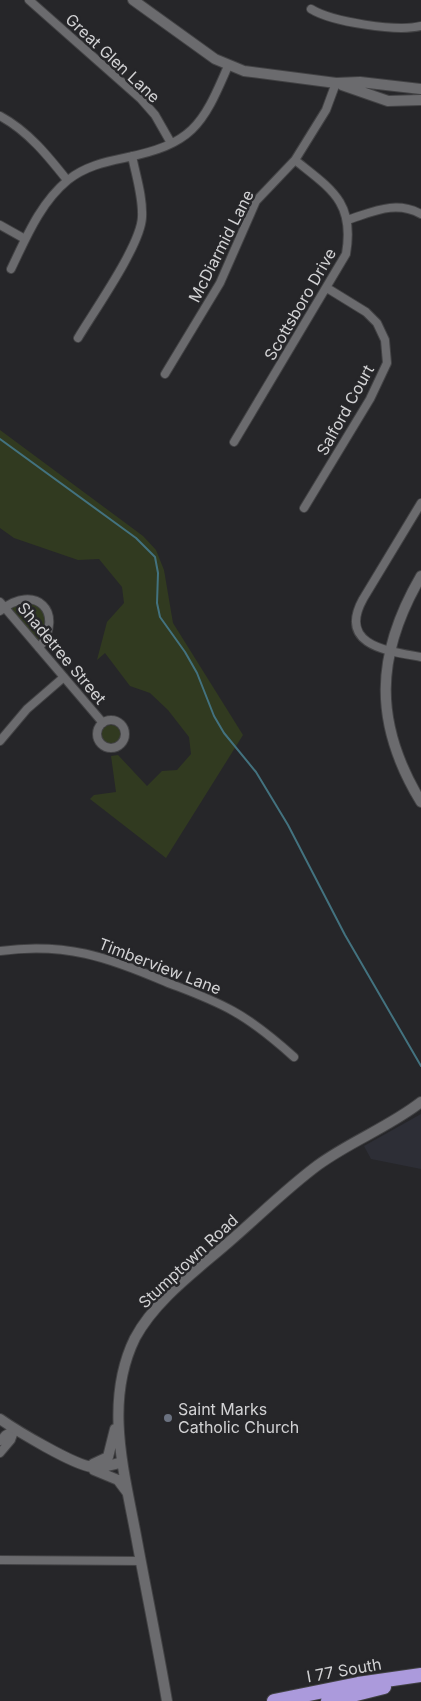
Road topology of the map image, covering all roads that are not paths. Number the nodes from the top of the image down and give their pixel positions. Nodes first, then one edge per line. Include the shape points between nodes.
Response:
1 (29, 0) edge
2 (133, 0) edge
3 (311, 9) dead end
4 (421, 26) edge
5 (228, 66) junction
6 (336, 83) junction
7 (421, 89) edge
8 (421, 100) edge
9 (0, 116) edge
10 (171, 143) junction
11 (132, 156) junction
12 (295, 160) junction
13 (68, 180) junction
14 (421, 214) edge
15 (348, 220) junction
16 (0, 225) edge
17 (25, 239) junction
18 (10, 269) dead end
19 (327, 288) junction
20 (78, 338) dead end
21 (166, 374) dead end
22 (234, 442) dead end
23 (421, 503) edge
24 (304, 508) dead end
25 (421, 576) edge
26 (2, 606) edge
27 (39, 648) junction
28 (389, 651) junction
29 (421, 658) edge
30 (64, 677) junction
31 (103, 723) dead end
32 (0, 741) edge
33 (421, 802) edge
34 (0, 951) edge
35 (294, 1057) dead end
36 (421, 1102) edge
37 (0, 1420) edge
38 (118, 1421) junction
39 (15, 1429) junction
40 (0, 1441) edge
41 (0, 1453) edge
42 (122, 1462) junction
43 (82, 1464) junction
44 (129, 1498) junction
45 (0, 1560) edge
46 (141, 1561) junction
47 (421, 1676) edge
48 (166, 1700) edge
49 (274, 1701) edge
50 (328, 1701) edge

1 - 10 street, Great Glen Lane via 141,99 155,115
2 - 5 street
3 - 4 street via 333,19 402,28
5 - 6 street
5 - 10 street via 207,114 190,132
6 - 7 street via 360,82
6 - 8 street via 388,101
6 - 12 street, McDiarmid Lane via 326,110
9 - 13 street via 33,140
10 - 11 street
11 - 13 street via 101,163
11 - 20 street via 141,204 139,231 134,246
12 - 15 street, Scottsboro Drive via 331,188
12 - 21 street, McDiarmid Lane via 256,201 220,283
13 - 17 street via 42,208
14 - 15 street via 393,207
15 - 19 street, Scottsboro Drive via 346,254
16 - 17 street
17 - 18 street
19 - 22 street, Scottsboro Drive
19 - 24 street, Salford Court via 366,312 377,323 385,340 387,363 370,400
23 - 28 street via 356,615 363,640
25 - 28 street via 401,613
26 - 27 street, Shadetree Street
26 - 27 street via 24,598 36,600 45,608 50,620 49,632
27 - 30 street, Shadetree Street
28 - 29 street
28 - 33 street via 386,690 392,737 409,782
30 - 31 street, Shadetree Street
30 - 32 street via 26,709
34 - 35 street, Timberview Lane via 68,949 129,966 232,1010
36 - 38 street, Stumptown Road via 320,1164 166,1299 143,1326 127,1357 120,1386
37 - 39 street
38 - 42 street, Stumptown Road
38 - 43 street via 108,1457 94,1464
39 - 40 street
39 - 41 street
39 - 43 street
42 - 43 street via 98,1467
42 - 44 street, Stumptown Road
43 - 44 street via 118,1480
44 - 46 street, Stumptown Road
45 - 46 street
46 - 48 street, Stumptown Road
47 - 49 highway, I 77 South via 358,1684
47 - 50 highway

